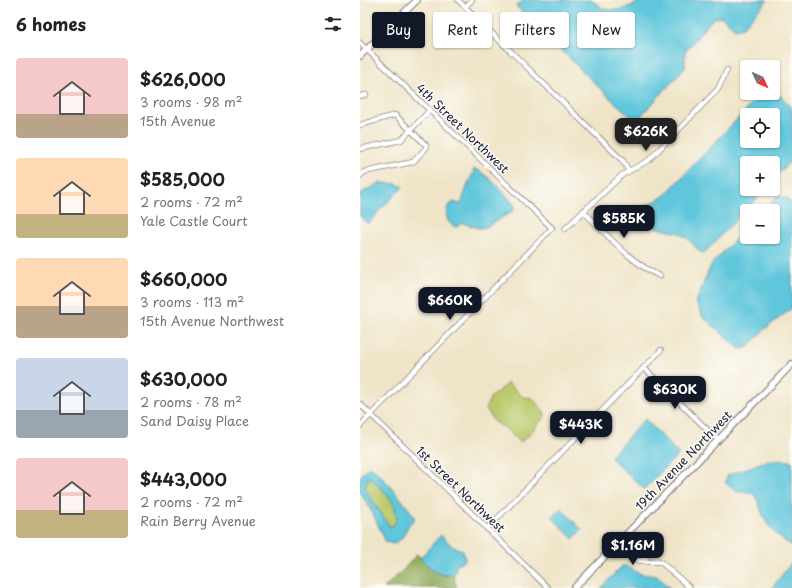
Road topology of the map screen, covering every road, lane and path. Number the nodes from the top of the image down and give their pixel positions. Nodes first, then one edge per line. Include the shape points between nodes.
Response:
1 (417, 0) edge
2 (458, 0) edge
3 (472, 0) edge
4 (465, 7) junction
5 (360, 43) edge
6 (367, 49) junction
7 (360, 56) edge
8 (727, 70) dead end
9 (366, 94) dead end
10 (360, 96) edge
11 (430, 110) junction
12 (360, 125) edge
13 (410, 130) junction
14 (360, 149) edge
15 (629, 171) junction
16 (360, 176) edge
17 (583, 211) junction
18 (565, 229) dead end
19 (660, 276) dead end
20 (661, 350) dead end
21 (792, 364) edge
22 (644, 368) junction
23 (360, 404) edge
24 (371, 415) junction
25 (360, 426) edge
26 (718, 440) junction
27 (487, 529) junction
28 (619, 542) junction
29 (629, 552) junction
30 (638, 552) junction
31 (646, 556) junction
32 (639, 560) junction
33 (652, 562) junction
34 (548, 588) edge
35 (574, 588) edge
36 (690, 588) edge

1 - 6 street
2 - 4 street
3 - 4 street
4 - 15 street via 623,161
5 - 6 street, 4th Street Northwest
6 - 7 street
6 - 11 street, 4th Street Northwest
8 - 15 street via 718,89 664,145 649,160
9 - 10 street
11 - 13 street
11 - 24 street, 4th Street Northwest via 552,228
12 - 13 street via 395,115
13 - 14 street via 401,140
13 - 16 street via 426,145 413,162 364,172
15 - 17 street via 612,183
17 - 18 street
17 - 19 street via 637,263
20 - 22 street
21 - 26 street, 19th Avenue Northwest
22 - 26 street
22 - 27 street
23 - 24 street, 1st Street Northwest
24 - 25 street
24 - 27 street, 1st Street Northwest
26 - 28 street, 19th Avenue Northwest
27 - 34 street, 1st Street Northwest
28 - 29 street
28 - 35 street, 19th Avenue Northwest
29 - 30 street
29 - 32 street
30 - 31 street via 643,551
30 - 32 street
31 - 32 street via 645,559
31 - 33 street
32 - 33 street
33 - 36 street via 662,563

